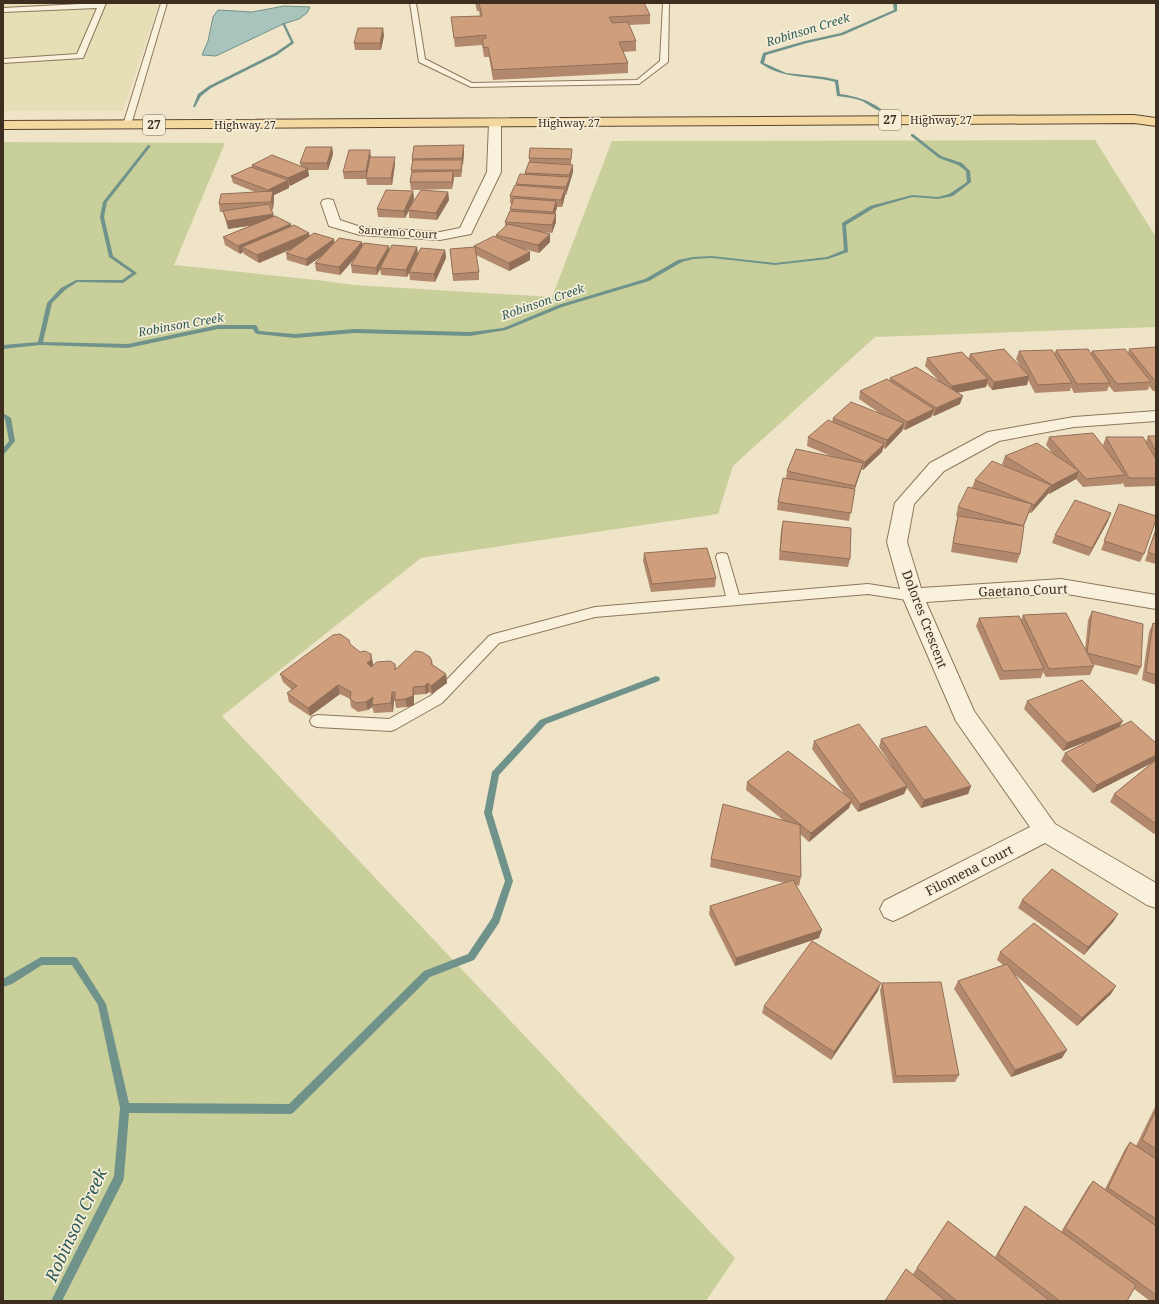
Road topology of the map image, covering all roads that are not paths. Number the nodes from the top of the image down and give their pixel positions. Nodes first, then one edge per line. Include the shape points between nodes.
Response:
1 (164, 3) edge
2 (413, 3) edge
3 (666, 3) edge
4 (102, 4) edge
5 (3, 10) edge
6 (3, 61) edge
7 (1156, 114) edge
8 (1134, 119) junction
9 (1156, 122) edge
10 (495, 123) junction
11 (3, 125) edge
12 (127, 125) junction
13 (328, 204) dead end
14 (1156, 416) edge
15 (722, 557) dead end
16 (913, 596) junction
17 (734, 601) junction
18 (1156, 602) edge
19 (317, 722) dead end
20 (1046, 831) junction
21 (1156, 897) edge
22 (892, 909) dead end

1 - 12 lane
2 - 3 lane via 422,60 471,85 639,82 664,62
4 - 5 lane
4 - 6 lane via 80,56
7 - 8 main road, Highway 27 / 27
8 - 9 main road, Highway 27 / 27
8 - 10 main road, Highway 27 / 27
10 - 12 main road, Highway 27 / 27
10 - 13 street, Sanremo Court via 494,172 466,231 440,236 360,231 334,223
11 - 12 main road, Highway 27 / 27
14 - 16 street, Dolores Crescent via 1074,422 994,436 937,467 905,503 897,542
15 - 17 lane
16 - 17 lane via 868,589
16 - 18 street, Gaetano Court via 1061,586
16 - 20 street, Dolores Crescent via 964,715
17 - 19 lane via 595,612 494,639 437,699 391,725
20 - 21 street, Dolores Crescent
20 - 22 street, Filomena Court

